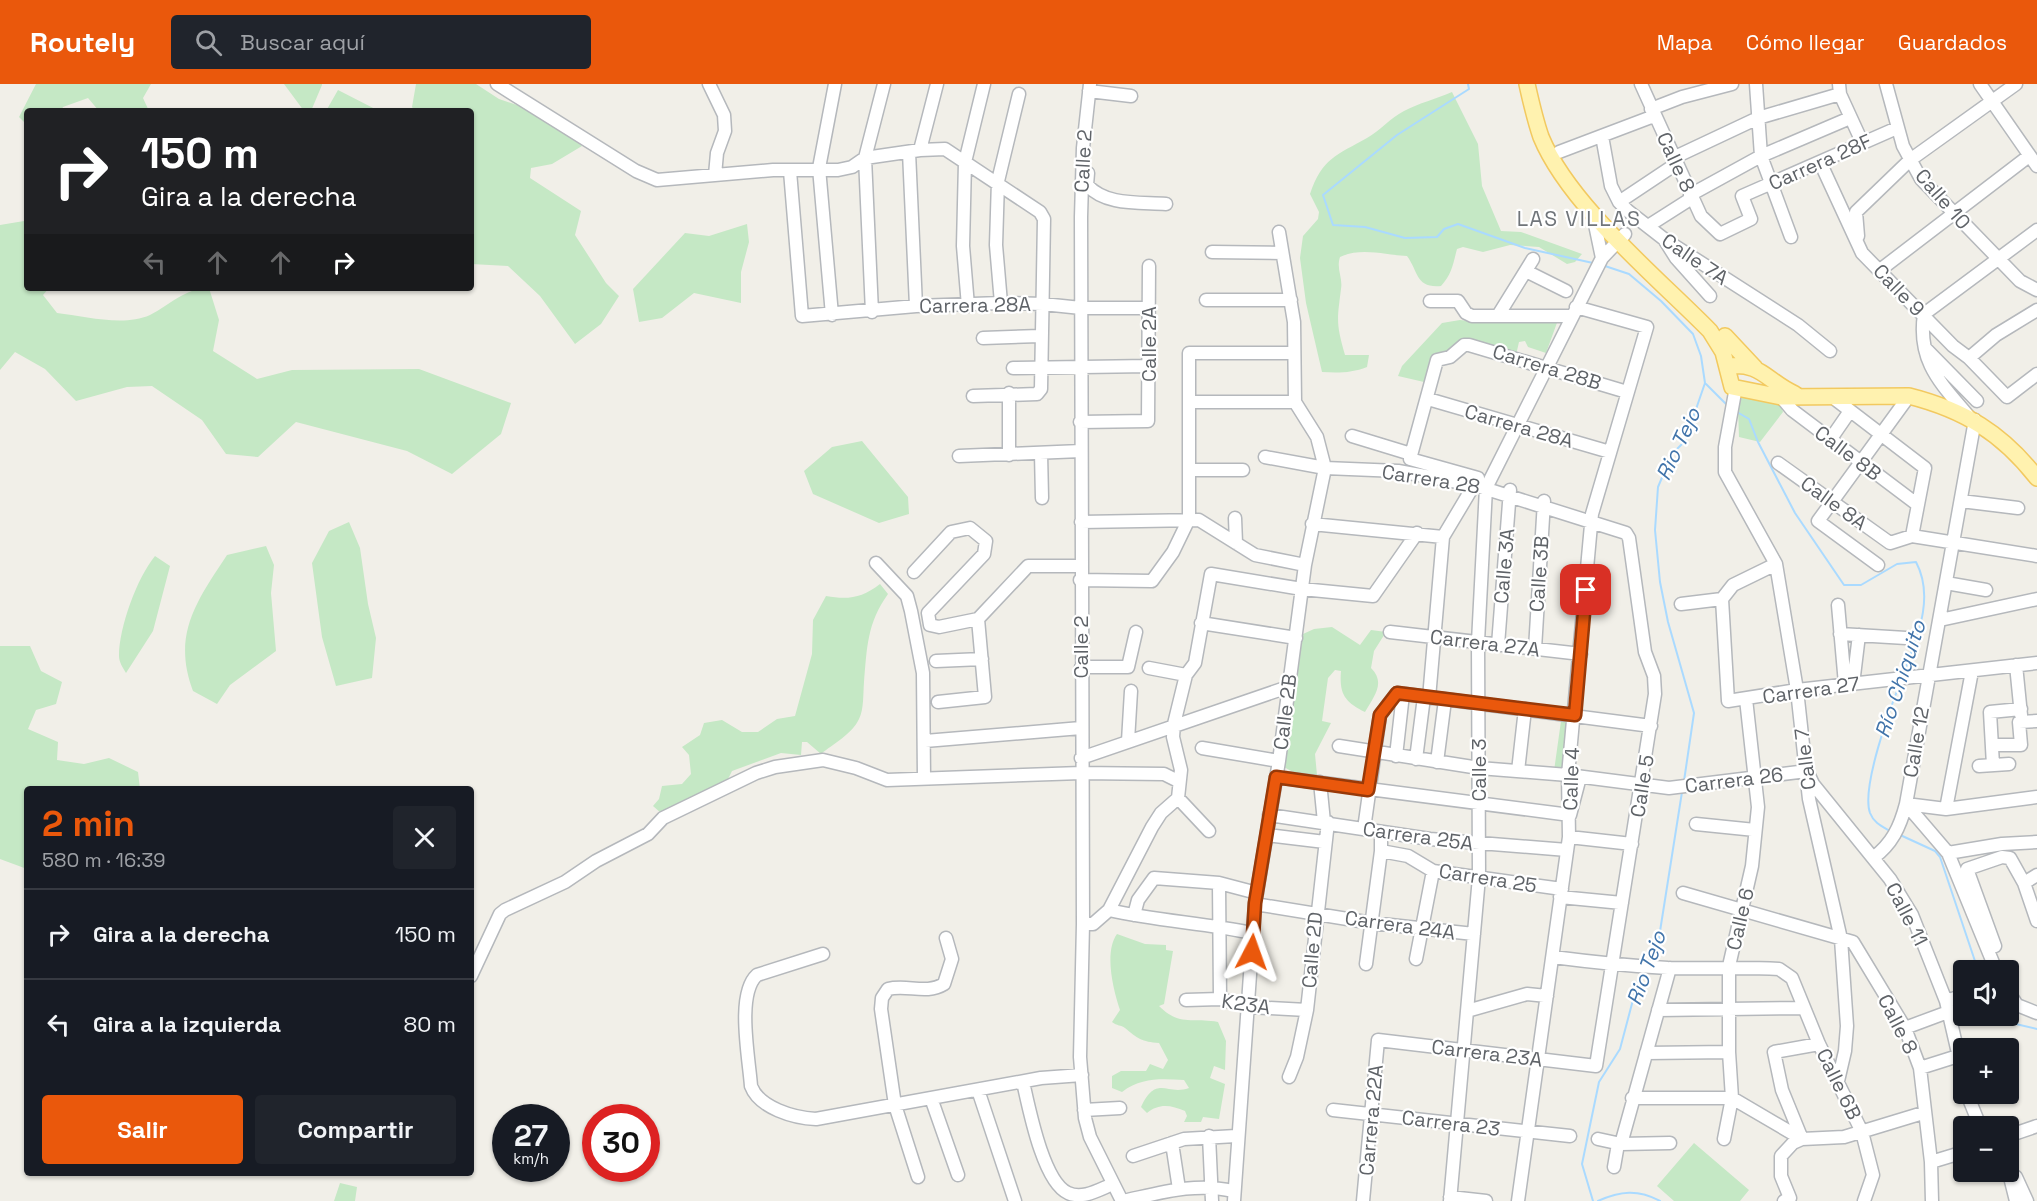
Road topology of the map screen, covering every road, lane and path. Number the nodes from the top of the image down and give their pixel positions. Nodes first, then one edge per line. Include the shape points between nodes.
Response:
1 (497, 84) edge
2 (521, 84) edge
3 (709, 84) edge
4 (834, 84) edge
5 (884, 84) edge
6 (937, 84) edge
7 (984, 84) edge
8 (1527, 84) edge
9 (1535, 84) edge
10 (1641, 84) edge
11 (1732, 84) edge
12 (1756, 84) edge
13 (1886, 84) edge
14 (1980, 84) edge
15 (2016, 84) edge
16 (1089, 87) edge
17 (1840, 89) edge
18 (1019, 94) dead end
19 (1131, 96) dead end
20 (522, 98) junction
21 (1993, 101) junction
22 (1653, 113) junction
23 (1758, 118) junction
24 (1850, 118) junction
25 (1897, 128) junction
26 (1602, 136) junction
27 (1862, 142) junction
28 (1085, 146) junction
29 (915, 151) junction
30 (1559, 152) junction
31 (1761, 156) junction
32 (865, 158) junction
33 (1910, 160) junction
34 (1675, 161) junction
35 (2033, 161) edge
36 (965, 162) junction
37 (1820, 162) junction
38 (819, 168) junction
39 (790, 171) junction
40 (715, 175) junction
41 (998, 182) junction
42 (1771, 184) junction
43 (1691, 196) junction
44 (1619, 202) junction
45 (1166, 204) dead end
46 (1593, 214) junction
47 (1954, 215) junction
48 (1648, 225) junction
49 (2037, 230) edge
50 (1279, 232) dead end
51 (1720, 234) joint
52 (1622, 237) junction
53 (1791, 237) dead end
54 (1664, 239) junction
55 (1212, 252) dead end
56 (1282, 253) junction
57 (1862, 253) junction
58 (2000, 258) junction
59 (1533, 259) dead end
60 (1601, 259) junction
61 (1149, 266) dead end
62 (1880, 270) junction
63 (1526, 271) junction
64 (2036, 289) edge
65 (1566, 291) dead end
66 (1710, 296) dead end
67 (1206, 300) dead end
68 (1291, 300) junction
69 (1430, 300) dead end
70 (1000, 303) junction
71 (1043, 304) junction
72 (916, 306) junction
73 (968, 306) junction
74 (1081, 308) junction
75 (1149, 308) junction
76 (2037, 310) edge
77 (1574, 311) junction
78 (872, 312) junction
79 (1499, 314) junction
80 (1924, 314) junction
81 (832, 315) junction
82 (1040, 336) junction
83 (1725, 336) junction
84 (983, 338) dead end
85 (1925, 348) junction
86 (1830, 351) dead end
87 (1294, 353) junction
88 (1969, 358) junction
89 (1732, 365) junction
90 (1149, 366) junction
91 (1547, 366) junction
92 (1012, 368) dead end
93 (1041, 368) junction
94 (1081, 368) junction
95 (1755, 368) junction
96 (2037, 374) edge
97 (1733, 391) junction
98 (1627, 392) junction
99 (1009, 393) junction
100 (973, 396) dead end
101 (1800, 396) junction
102 (1831, 396) junction
103 (1909, 396) junction
104 (1781, 397) junction
105 (1428, 399) junction
106 (1189, 402) junction
107 (1295, 402) junction
108 (1977, 402) dead end
109 (1850, 411) junction
110 (1973, 419) junction
111 (1080, 422) junction
112 (1519, 426) junction
113 (1882, 435) junction
114 (1352, 436) dead end
115 (1830, 440) junction
116 (1081, 451) junction
117 (1610, 452) junction
118 (1041, 453) junction
119 (1009, 455) junction
120 (959, 456) dead end
121 (1265, 457) dead end
122 (1411, 457) junction
123 (1778, 463) dead end
124 (1861, 464) junction
125 (1324, 468) junction
126 (1189, 470) junction
127 (1243, 470) dead end
128 (2037, 478) edge
129 (1483, 485) junction
130 (1510, 492) junction
131 (1042, 498) dead end
132 (1961, 501) junction
133 (1834, 502) junction
134 (1544, 503) junction
135 (1918, 505) junction
136 (2018, 508) dead end
137 (1235, 518) dead end
138 (1189, 519) junction
139 (1595, 520) junction
140 (1081, 522) junction
141 (1312, 524) junction
142 (1417, 533) junction
143 (1912, 536) junction
144 (1443, 537) junction
145 (1236, 543) junction
146 (1953, 543) junction
147 (2037, 556) edge
148 (876, 563) dead end
149 (1776, 564) junction
150 (1305, 565) junction
151 (1878, 565) dead end
152 (1081, 566) junction
153 (914, 572) dead end
154 (1080, 580) junction
155 (1946, 583) junction
156 (1302, 589) junction
157 (1986, 590) dead end
158 (1722, 598) junction
159 (2037, 600) edge
160 (1681, 604) dead end
161 (1838, 605) dead end
162 (978, 619) junction
163 (1940, 620) junction
164 (1201, 622) junction
165 (1136, 632) dead end
166 (1390, 632) dead end
167 (1840, 633) junction
168 (1859, 635) junction
169 (1434, 637) junction
170 (1906, 638) dead end
171 (1296, 639) junction
172 (1478, 642) junction
173 (1498, 645) junction
174 (1534, 649) junction
175 (1581, 654) junction
176 (982, 659) junction
177 (936, 661) dead end
178 (2037, 663) edge
179 (2016, 665) junction
180 (1081, 668) junction
181 (1149, 668) dead end
182 (1972, 671) junction
183 (1186, 675) junction
184 (1928, 675) junction
185 (1849, 684) junction
186 (1288, 687) junction
187 (1797, 690) junction
188 (1131, 691) dead end
189 (1400, 693) junction
190 (1427, 698) junction
191 (1746, 699) junction
192 (1445, 700) junction
193 (938, 702) dead end
194 (1479, 704) junction
195 (1525, 709) junction
196 (1575, 715) junction
197 (2022, 715) junction
198 (2037, 721) edge
199 (1174, 724) junction
200 (1651, 726) junction
201 (1081, 728) junction
202 (925, 741) junction
203 (1128, 741) junction
204 (1992, 745) junction
205 (1339, 746) dead end
206 (1202, 748) dead end
207 (1373, 752) junction
208 (1396, 756) junction
209 (1081, 758) junction
210 (1416, 759) junction
211 (1279, 761) junction
212 (1437, 762) junction
213 (2009, 764) dead end
214 (1993, 765) junction
215 (1978, 766) dead end
216 (1479, 768) junction
217 (1518, 771) junction
218 (1807, 771) junction
219 (1081, 773) junction
220 (1574, 776) junction
221 (1276, 777) junction
222 (924, 778) junction
223 (1756, 778) junction
224 (1178, 781) junction
225 (1320, 782) junction
226 (1643, 785) junction
227 (1368, 790) junction
228 (1178, 798) junction
229 (2037, 798) edge
230 (1906, 804) junction
231 (1479, 805) junction
232 (1946, 809) junction
233 (1269, 815) junction
234 (1570, 815) junction
235 (1326, 822) junction
236 (1696, 824) dead end
237 (1364, 829) junction
238 (1755, 830) junction
239 (1209, 831) dead end
240 (1381, 832) junction
241 (1267, 835) junction
242 (1569, 837) junction
243 (1325, 842) junction
244 (2037, 842) edge
245 (1479, 844) junction
246 (1632, 844) junction
247 (1567, 850) junction
248 (1381, 851) junction
249 (1948, 853) junction
250 (1873, 858) junction
251 (1432, 871) junction
252 (2037, 875) edge
253 (1479, 877) junction
254 (1219, 883) junction
255 (2024, 883) junction
256 (1683, 892) dead end
257 (1561, 893) junction
258 (1256, 898) junction
259 (1622, 903) junction
260 (1742, 909) junction
261 (1109, 910) junction
262 (1315, 912) junction
263 (1134, 915) junction
264 (2037, 921) edge
265 (1372, 923) junction
266 (1083, 924) junction
267 (1219, 926) junction
268 (1423, 928) junction
269 (1252, 933) junction
270 (1474, 934) junction
271 (946, 938) dead end
272 (1847, 941) junction
273 (822, 954) dead end
274 (1552, 957) junction
275 (1416, 959) dead end
276 (1992, 960) edge
277 (2000, 960) edge
278 (1366, 964) dead end
279 (1611, 964) junction
280 (1729, 966) junction
281 (1664, 967) junction
282 (474, 970) edge
283 (1547, 996) junction
284 (1220, 999) junction
285 (1186, 1000) dead end
286 (1953, 1003) edge
287 (2019, 1005) edge
288 (1249, 1007) junction
289 (1729, 1007) junction
290 (1947, 1007) junction
291 (1803, 1008) junction
292 (2034, 1009) edge
293 (1306, 1010) junction
294 (1467, 1011) junction
295 (1658, 1011) junction
296 (1905, 1028) junction
297 (1954, 1038) edge
298 (1378, 1040) joint
299 (1819, 1044) junction
300 (1464, 1050) junction
301 (1729, 1052) junction
302 (1646, 1053) junction
303 (1953, 1058) edge
304 (1539, 1059) junction
305 (1596, 1066) joint
306 (1920, 1068) junction
307 (1082, 1076) junction
308 (1290, 1077) dead end
309 (1838, 1081) junction
310 (1023, 1082) junction
311 (978, 1090) junction
312 (931, 1098) junction
313 (1632, 1098) junction
314 (1732, 1098) junction
315 (895, 1105) junction
316 (1120, 1107) dead end
317 (1084, 1110) junction
318 (1332, 1110) dead end
319 (1923, 1113) junction
320 (1371, 1114) junction
321 (1457, 1123) junction
322 (2037, 1126) edge
323 (1528, 1132) junction
324 (1862, 1132) junction
325 (2019, 1132) edge
326 (1209, 1136) junction
327 (1236, 1136) junction
328 (1570, 1136) dead end
329 (1598, 1139) dead end
330 (1724, 1139) dead end
331 (1802, 1139) junction
332 (1172, 1143) junction
333 (1670, 1143) dead end
334 (1619, 1144) junction
335 (1953, 1155) edge
336 (1133, 1156) dead end
337 (1931, 1162) junction
338 (1614, 1167) dead end
339 (958, 1175) dead end
340 (918, 1177) dead end
341 (2011, 1182) edge
342 (2018, 1182) edge
343 (1113, 1184) junction
344 (1210, 1186) junction
345 (1179, 1189) junction
346 (1234, 1198) edge
347 (1450, 1199) edge
348 (1015, 1201) edge
349 (1123, 1201) edge
350 (1212, 1201) edge
351 (1363, 1201) edge
352 (1486, 1201) edge
353 (1518, 1201) edge
354 (1784, 1201) edge
355 (1864, 1201) edge
356 (1932, 1201) edge
357 (2016, 1201) edge
358 (2026, 1201) edge

1 - 20 street
2 - 20 street
3 - 40 street via 724,115 725,131
4 - 38 street
5 - 32 street
6 - 29 street
7 - 36 street
8 - 46 main road via 1541,137
9 - 30 main road
10 - 22 street, Calle 8
11 - 22 street via 1682,97
12 - 23 street
13 - 25 street, Calle 10
14 - 21 street
15 - 21 street
16 - 19 street
16 - 28 street, Calle 2
17 - 23 street
17 - 24 street
18 - 41 street
20 - 40 street via 636,171 657,180
21 - 33 street
21 - 35 street
22 - 26 street
22 - 34 street, Calle 8
23 - 31 street
23 - 34 street
24 - 27 street
24 - 31 street
25 - 27 street, Carrera 28F
25 - 33 street, Calle 10
26 - 30 street
26 - 44 street via 1611,186
27 - 37 street, Carrera 28F
28 - 45 street via 1087,185 1097,195 1108,200
28 - 74 street, Calle 2
29 - 32 street
29 - 36 street via 945,149
29 - 72 street
30 - 52 main road
31 - 42 street
31 - 43 street
32 - 38 street via 852,167
32 - 78 street
33 - 47 street, Calle 10 via 1921,179
33 - 57 street via 1856,212
34 - 43 street, Calle 8
34 - 44 street
35 - 47 street
36 - 41 street
36 - 73 street via 963,246
37 - 42 street, Carrera 28F
37 - 57 street, Calle 9
38 - 39 street
38 - 81 street
39 - 40 street
39 - 81 street, Carrera 28A via 802,316
41 - 70 street via 996,245
41 - 71 street via 1043,215
42 - 51 street, Carrera 28F via 1742,196 1751,219
42 - 53 street
43 - 48 street
43 - 51 street, Calle 8 via 1701,216
44 - 48 street, Calle 7A
46 - 52 main road
46 - 60 street
47 - 58 street, Calle 10
47 - 62 street
48 - 54 street, Calle 7A
49 - 58 street
50 - 56 street
52 - 60 street, Calle 3
52 - 83 main road
52 - 89 main road via 1710,331
54 - 66 street
54 - 86 street, Calle 7A via 1798,325
55 - 56 street
56 - 68 street
57 - 62 street, Calle 9
58 - 64 street, Calle 10 via 2020,281
58 - 80 street
59 - 63 street
60 - 77 street, Calle 3
61 - 75 street, Calle 2A
62 - 80 street, Calle 9
63 - 65 street
63 - 79 street
67 - 68 street
68 - 87 street
69 - 79 street via 1458,301 1468,315
70 - 71 street, Carrera 28A
70 - 73 street, Carrera 28A
71 - 74 street, Carrera 28A
71 - 82 street
72 - 73 street, Carrera 28A
72 - 78 street, Carrera 28A
74 - 75 street, Carrera 28A
74 - 94 street, Calle 2
75 - 90 street, Calle 2A
76 - 88 street via 1996,335
77 - 79 street
77 - 91 street, Calle 3
77 - 98 street, Calle 4 via 1647,327
78 - 81 street, Carrera 28A
80 - 85 street
80 - 88 street, Calle 9
82 - 84 street
82 - 93 street
83 - 89 main road
83 - 95 main road
85 - 108 street
85 - 110 street via 1932,374
87 - 106 street via 1189,353
87 - 107 street
88 - 96 street, Calle 9 via 2007,398
89 - 95 main road
89 - 97 main road
90 - 94 street
90 - 111 street, Calle 2A via 1148,421
91 - 98 street, Carrera 28B
91 - 105 street, Carrera 28B via 1466,345 1450,357 1437,360
91 - 112 street, Calle 3
92 - 93 street
93 - 94 street
93 - 99 street via 1040,393
94 - 111 street, Calle 2
95 - 101 main road
97 - 104 main road
97 - 149 street, Calle 7 via 1725,472
98 - 117 street, Calle 4
99 - 100 street
99 - 119 street
101 - 102 main road
101 - 104 main road
102 - 103 main road
102 - 109 street
103 - 110 main road
103 - 113 street
104 - 115 street, Calle 8B
105 - 112 street, Carrera 28A
105 - 122 street
106 - 107 street
106 - 126 street
107 - 125 street, Calle 2B via 1317,437
109 - 113 street
109 - 115 street
110 - 128 main road via 2007,443
110 - 132 street, Calle 12
111 - 116 street, Calle 2
112 - 117 street, Carrera 28A
112 - 129 street, Calle 3
113 - 124 street
113 - 135 street via 1925,468
114 - 122 street, Carrera 28
115 - 124 street, Calle 8B
116 - 118 street
116 - 140 street, Calle 2
117 - 139 street, Calle 4
118 - 119 street
118 - 131 street
119 - 120 street
121 - 125 street, Carrera 28
122 - 129 street, Carrera 28
123 - 133 street, Calle 8A
124 - 133 street
124 - 135 street, Calle 8B
125 - 129 street, Carrera 28 via 1398,471
125 - 141 street, Calle 2B
126 - 127 street
126 - 138 street
129 - 130 street, Carrera 28
129 - 144 street
129 - 172 street, Calle 3
130 - 134 street, Carrera 28
130 - 173 street, Calle 3A
132 - 136 street
132 - 146 street, Calle 12
133 - 143 street, Calle 8A via 1890,543
133 - 151 street via 1818,521
134 - 139 street, Carrera 28
134 - 174 street, Calle 3B
135 - 143 street
137 - 145 street
138 - 140 street
138 - 145 street via 1210,525
138 - 154 street via 1173,552 1152,581
139 - 175 street, Calle 4
139 - 200 street, Calle 5 via 1626,533 1629,538 1645,652 1654,676
140 - 152 street, Calle 2
141 - 142 street
141 - 150 street, Calle 2B
142 - 144 street
142 - 156 street via 1372,596
143 - 146 street
144 - 169 street
145 - 150 street via 1255,555
146 - 147 street
146 - 155 street, Calle 12
148 - 202 street via 907,596 923,673
149 - 158 street via 1733,585
149 - 187 street, Calle 7
150 - 156 street, Calle 2B
152 - 154 street, Calle 2
152 - 162 street via 1028,566
153 - 162 street via 951,532 970,528 982,536 986,541 984,554 928,613 927,620 939,627
154 - 180 street, Calle 2
155 - 157 street
155 - 163 street, Calle 12
156 - 164 street via 1211,574
156 - 171 street, Calle 2B
158 - 160 street
158 - 191 street, Carrera 27 via 1728,701
159 - 163 street
161 - 167 street
162 - 176 street
163 - 184 street, Calle 12
164 - 171 street
164 - 183 street via 1195,663
165 - 180 street via 1128,667
166 - 169 street, Carrera 27A
167 - 168 street
167 - 185 street
168 - 170 street
168 - 185 street
169 - 172 street, Carrera 27A
169 - 190 street
171 - 186 street, Calle 2B
172 - 173 street, Carrera 27A
172 - 194 street, Calle 3
173 - 174 street, Carrera 27A
174 - 175 street, Carrera 27A
175 - 196 street, Calle 4
176 - 177 street
176 - 193 street via 985,697
178 - 179 street, Carrera 27
179 - 182 street, Carrera 27
179 - 197 street
180 - 201 street, Calle 2
181 - 183 street
182 - 184 street, Carrera 27
182 - 232 street
183 - 199 street
184 - 185 street, Carrera 27
184 - 230 street, Calle 12
185 - 187 street, Carrera 27
186 - 199 street
186 - 211 street, Calle 2B
187 - 191 street, Carrera 27
187 - 218 street, Calle 7
188 - 203 street
189 - 190 street
189 - 207 street via 1380,715
189 - 208 street
190 - 192 street
190 - 210 street
191 - 223 street, Calle 6
192 - 194 street
192 - 212 street
194 - 195 street
194 - 216 street, Calle 3
195 - 196 street
195 - 217 street
196 - 200 street
196 - 220 street, Calle 4
197 - 198 street
197 - 204 street via 2021,746
197 - 204 street via 1990,712
199 - 203 street
199 - 224 street via 1181,770
200 - 226 street, Calle 5
201 - 202 street
201 - 209 street, Calle 2
202 - 222 street
203 - 209 street
204 - 214 street
205 - 207 street, Carrera 26
206 - 211 street
207 - 208 street, Carrera 26
207 - 227 street
208 - 210 street, Carrera 26
209 - 219 street, Calle 2
210 - 212 street, Carrera 26
211 - 221 street, Calle 2B
212 - 216 street, Carrera 26
213 - 214 street
214 - 215 street
216 - 217 street, Carrera 26
216 - 231 street, Calle 3
217 - 220 street, Carrera 26
218 - 223 street, Carrera 26
218 - 250 street, Calle 11 via 1813,784
218 - 272 street, Calle 7 via 1809,799
219 - 222 street
219 - 224 street via 1164,774
219 - 266 street, Calle 2
220 - 226 street, Carrera 26
220 - 234 street, Calle 4
221 - 225 street
221 - 233 street, Calle 2B
222 - 282 street via 887,780 823,760 756,772 663,818 648,834 565,882 505,910
223 - 226 street, Carrera 26 via 1669,788
223 - 238 street, Calle 6
224 - 228 street
225 - 227 street
225 - 235 street, Calle 2D
226 - 246 street, Calle 5
227 - 231 street
227 - 237 street
228 - 239 street
228 - 261 street via 1152,827
229 - 232 street
230 - 232 street
230 - 249 street, Calle 12
230 - 250 street via 1890,843
231 - 234 street
231 - 245 street, Calle 3
233 - 235 street, Carrera 25A
233 - 241 street, Calle 2B
234 - 242 street, Calle 4
235 - 237 street, Carrera 25A
235 - 243 street, Calle 2D
236 - 238 street
237 - 240 street, Carrera 25A
238 - 260 street, Calle 6
240 - 245 street, Carrera 25A
240 - 248 street
241 - 243 street
241 - 258 street, Calle 2B
242 - 246 street
242 - 247 street, Calle 4
243 - 262 street, Calle 2D
244 - 249 street
245 - 247 street, Carrera 25A
245 - 253 street, Calle 3
246 - 259 street, Calle 5
247 - 257 street, Calle 4
248 - 251 street, Carrera 25 via 1408,856
248 - 265 street
249 - 276 street, Calle 12
250 - 290 street, Calle 11 via 1912,915
251 - 253 street, Carrera 25
251 - 268 street
252 - 255 street
253 - 257 street, Carrera 25
253 - 270 street, Calle 3
254 - 258 street, Carrera 24A
254 - 263 street, Carrera 24A via 1154,878 1138,900
254 - 267 street
255 - 264 street
255 - 277 street via 2010,858 1967,869
256 - 260 street
257 - 259 street, Carrera 25
257 - 274 street, Calle 4
258 - 262 street, Carrera 24A
258 - 269 street, Calle 2B
259 - 279 street, Calle 5
260 - 272 street
260 - 280 street, Calle 6
261 - 263 street
261 - 266 street via 1093,924
262 - 265 street, Carrera 24A
262 - 293 street, Calle 2D
263 - 267 street
265 - 268 street, Carrera 24A
265 - 278 street
266 - 307 street, Calle 2
267 - 269 street
267 - 284 street
268 - 270 street, Carrera 24A
268 - 275 street
269 - 288 street, Calle 2B
270 - 294 street, Calle 3
271 - 315 street via 952,959 944,984 925,990 898,986 888,989 882,998
272 - 296 street, Calle 8
272 - 309 street, Calle 7 via 1845,1051
273 - 315 street via 757,975 749,982 745,998 755,1097 801,1118 816,1119
274 - 279 street
274 - 283 street, Calle 4
279 - 281 street
279 - 305 street, Calle 5
280 - 281 street
280 - 289 street, Calle 6
280 - 291 street, Calle 6B via 1786,972
281 - 295 street
283 - 294 street via 1527,994
283 - 304 street, Calle 4
284 - 285 street, K23A
284 - 288 street, K23A
286 - 290 street
287 - 292 street
288 - 293 street, K23A
288 - 327 street, Calle 2B
289 - 291 street
289 - 295 street
289 - 301 street, Calle 6
290 - 296 street
290 - 297 street, Calle 11
291 - 299 street, Calle 6B
293 - 308 street, Calle 2D
294 - 300 street, Calle 3
295 - 302 street
296 - 306 street, Calle 8
298 - 300 street, Carrera 23A
298 - 320 street, Carrera 22A
299 - 309 street, Calle 6B
299 - 331 street via 1774,1052 1782,1090
300 - 304 street, Carrera 23A
300 - 321 street, Calle 3
301 - 302 street
301 - 314 street, Calle 6
302 - 313 street
303 - 306 street
304 - 305 street, Carrera 23A
304 - 323 street, Calle 4
306 - 319 street, Calle 8
307 - 310 street
307 - 317 street, Calle 2
309 - 324 street, Calle 6B
310 - 311 street
310 - 343 street via 1041,1153 1063,1188 1084,1196
311 - 312 street
311 - 348 street
312 - 315 street
312 - 339 street
313 - 314 street
313 - 334 street
314 - 330 street, Calle 6
314 - 331 street
315 - 340 street
316 - 317 street
317 - 343 street, Calle 2 via 1090,1137
318 - 320 street, Carrera 23
319 - 324 street
319 - 337 street, Calle 8
320 - 321 street, Carrera 23
320 - 351 street, Carrera 22A
321 - 323 street, Carrera 23
321 - 347 street, Calle 3
322 - 325 street
323 - 328 street, Carrera 23
323 - 353 street, Calle 4
324 - 331 street
324 - 355 street, Calle 6B via 1873,1175
326 - 327 street
326 - 332 street
326 - 344 street
327 - 346 street, Calle 2B
329 - 334 street
331 - 354 street via 1781,1156 1781,1176 1790,1198
332 - 336 street
332 - 345 street
333 - 334 street
334 - 338 street
335 - 337 street
337 - 356 street, Calle 8
341 - 357 street
342 - 358 street
343 - 349 street, Calle 2
344 - 345 street
344 - 346 street
344 - 350 street
345 - 349 street
347 - 352 street

